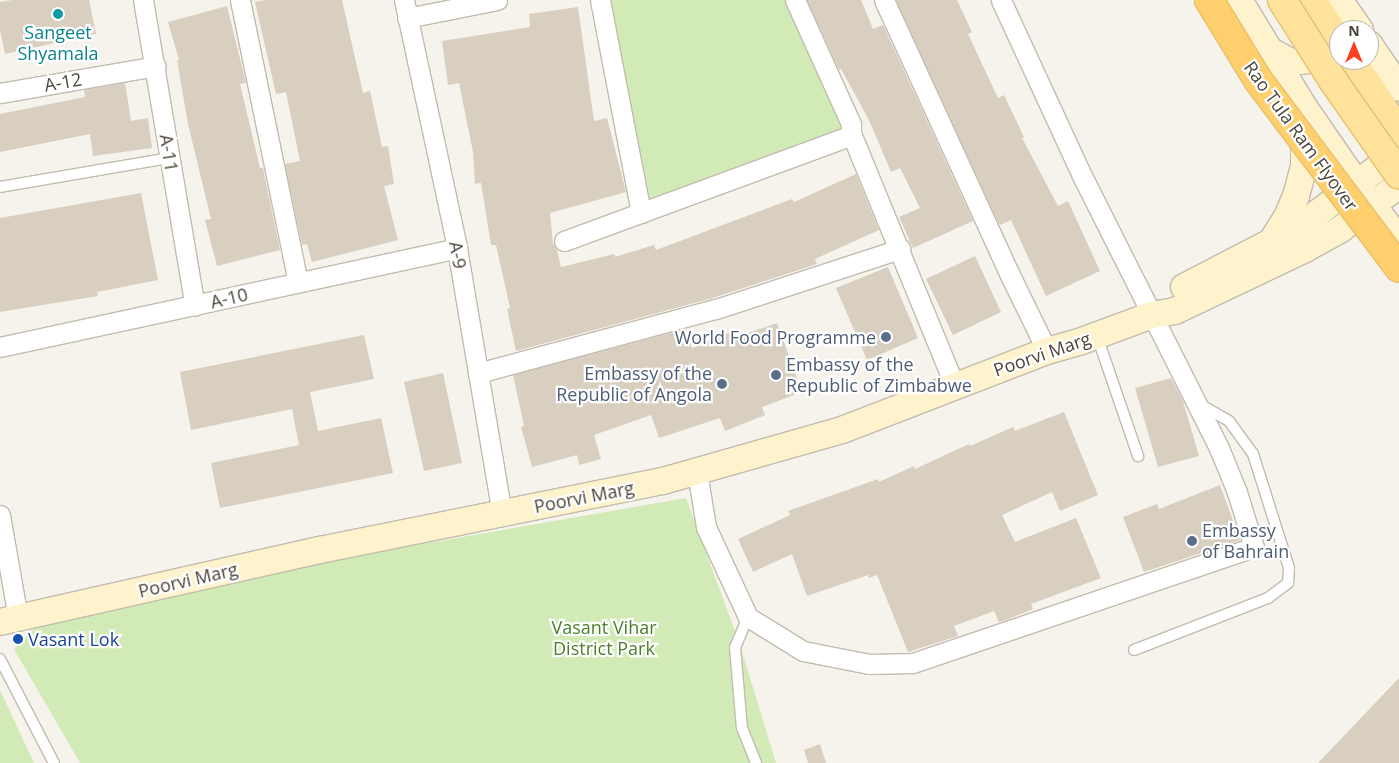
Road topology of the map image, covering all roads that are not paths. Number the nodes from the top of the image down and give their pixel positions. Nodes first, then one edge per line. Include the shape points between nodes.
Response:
1 (143, 0) edge
2 (240, 0) edge
3 (497, 0) edge
4 (600, 0) edge
5 (795, 0) edge
6 (884, 0) edge
7 (1001, 0) edge
8 (1209, 0) edge
9 (1239, 0) edge
10 (1282, 0) edge
11 (1311, 0) edge
12 (1341, 2) edge
13 (405, 9) edge
14 (1344, 20) edge
15 (1353, 20) edge
16 (1329, 27) edge
17 (1269, 50) junction
18 (1329, 50) edge
19 (1379, 59) edge
20 (156, 66) junction
21 (1358, 70) edge
22 (1399, 88) edge
23 (0, 92) edge
24 (1302, 104) junction
25 (1399, 132) edge
26 (851, 133) junction
27 (1399, 152) edge
28 (170, 158) junction
29 (1399, 175) edge
30 (1357, 184) junction
31 (1399, 186) edge
32 (0, 187) edge
33 (1373, 206) junction
34 (641, 214) junction
35 (1399, 240) edge
36 (564, 241) dead end
37 (1272, 242) junction
38 (457, 248) junction
39 (900, 249) junction
40 (1399, 268) edge
41 (298, 282) junction
42 (195, 306) junction
43 (1152, 314) junction
44 (1097, 335) junction
45 (0, 347) edge
46 (1047, 351) junction
47 (478, 373) junction
48 (955, 386) junction
49 (1196, 403) junction
50 (1138, 456) dead end
51 (697, 472) junction
52 (502, 513) junction
53 (0, 515) edge
54 (748, 616) junction
55 (9, 620) edge
56 (1134, 650) dead end
57 (0, 658) edge
58 (54, 763) edge
59 (756, 763) edge

1 - 20 street, A-11
2 - 41 street
3 - 13 street
4 - 34 street
5 - 26 street via 850,124
6 - 46 street
7 - 43 street via 1084,180
8 - 40 highway, Rao Tula Ram Flyover, bridge via 1258,80
9 - 17 main road
10 - 29 main road, bridge
11 - 16 main road
12 - 14 main road
12 - 15 main road
13 - 38 street, A-9
17 - 18 main road via 1291,62 1309,60
17 - 24 main road
19 - 22 main road
20 - 23 street, A-12
20 - 28 street, A-11
21 - 25 main road
24 - 30 main road
24 - 37 main road via 1304,168 1287,217
26 - 34 street via 846,139
26 - 39 street
27 - 30 main road, Poorvi Marg
28 - 32 lane
28 - 42 street, A-11
30 - 33 main road
30 - 37 main road, Poorvi Marg via 1296,229
31 - 33 main road, Poorvi Marg
33 - 35 main road
33 - 43 main road, Poorvi Marg via 1308,248 1174,311
34 - 36 street
37 - 43 main road, Poorvi Marg via 1168,295
38 - 41 street, A-10
38 - 47 street, A-9
39 - 47 street via 716,309
39 - 48 street
41 - 42 street, A-10
42 - 45 street, A-10
43 - 44 main road, Poorvi Marg
43 - 49 street
44 - 46 main road, Poorvi Marg
44 - 50 lane
46 - 48 main road, Poorvi Marg
47 - 52 street, A-9
48 - 51 main road, Poorvi Marg via 842,430
49 - 54 street via 1229,470 1254,547 913,663 869,664 803,651
49 - 56 lane via 1229,421 1253,454 1289,568 1288,583 1268,598
51 - 52 main road, Poorvi Marg
51 - 54 street via 706,527
52 - 55 main road, Poorvi Marg
53 - 55 street
54 - 59 lane via 735,647 742,728
57 - 58 lane

